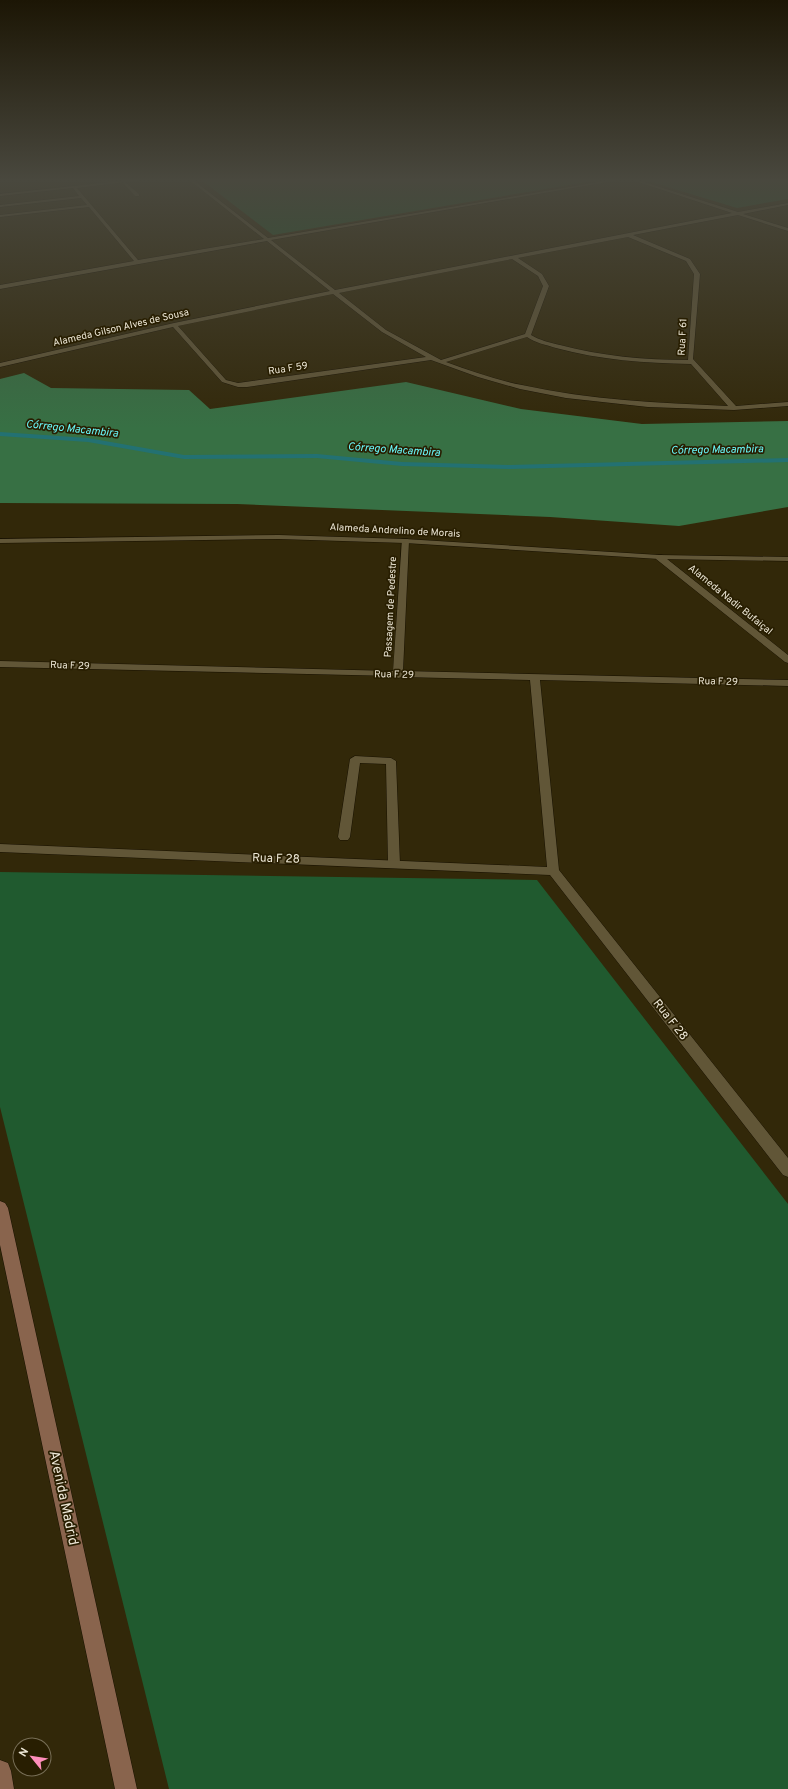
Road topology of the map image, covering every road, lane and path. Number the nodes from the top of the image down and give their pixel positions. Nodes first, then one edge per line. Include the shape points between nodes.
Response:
1 (133, 262) edge
2 (297, 262) edge
3 (485, 262) edge
4 (521, 262) edge
5 (690, 262) edge
6 (0, 287) edge
7 (334, 292) junction
8 (174, 324) junction
9 (528, 335) junction
10 (430, 358) junction
11 (440, 362) junction
12 (692, 362) junction
13 (0, 365) edge
14 (788, 404) edge
15 (734, 408) junction
16 (0, 541) edge
17 (405, 541) junction
18 (659, 557) junction
19 (788, 559) edge
20 (788, 660) edge
21 (0, 664) edge
22 (398, 675) junction
23 (535, 678) junction
24 (788, 683) edge
25 (344, 837) dead end
26 (0, 848) edge
27 (394, 864) junction
28 (553, 871) junction
29 (788, 1170) edge
30 (0, 1208) edge
31 (0, 1771) edge
32 (3, 1789) edge
33 (126, 1789) edge

1 - 6 street
2 - 7 street
3 - 7 street, Alameda Gilson Alves de Sousa
4 - 9 street via 540,275 546,286
5 - 12 street, Rua F 61 via 697,274 690,358
7 - 8 street, Alameda Gilson Alves de Sousa
7 - 10 street via 384,331
8 - 10 street, Rua F 59 via 224,381 238,385
8 - 13 street, Alameda Gilson Alves de Sousa
9 - 11 street
9 - 12 street, Rua F 61 via 551,344 633,360
10 - 11 street
11 - 15 street via 540,392 648,405
12 - 15 street, Rua F 61
14 - 15 street
16 - 17 street, Alameda Andrelino de Morais via 279,537
17 - 18 street, Alameda Andrelino de Morais
17 - 22 street, Passagem de Pedestre
18 - 19 street, Alameda Andrelino de Morais
18 - 20 street, Alameda Nadir Bufaiçal
21 - 22 street, Rua F 29
22 - 23 street, Rua F 29
23 - 24 street, Rua F 29
23 - 28 street
25 - 27 street via 355,759 391,761
26 - 27 street, Rua F 28
27 - 28 street, Rua F 28
28 - 29 street, Rua F 28
30 - 33 main road, Avenida Madrid
31 - 32 main road

